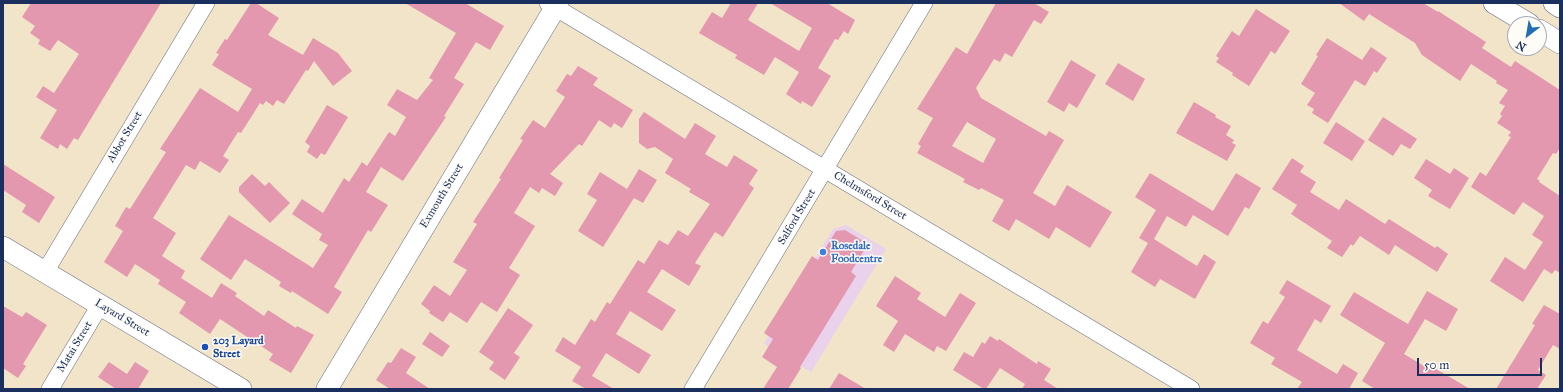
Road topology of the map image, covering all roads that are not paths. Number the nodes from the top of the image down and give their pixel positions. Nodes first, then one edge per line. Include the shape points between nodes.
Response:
1 (206, 3) edge
2 (924, 3) edge
3 (1494, 3) edge
4 (1554, 3) edge
5 (553, 4) edge
6 (1560, 7) edge
7 (1516, 16) edge
8 (1547, 35) edge
9 (1560, 43) edge
10 (825, 169) junction
11 (3, 247) edge
12 (45, 272) junction
13 (100, 305) junction
14 (50, 389) edge
15 (241, 389) edge
16 (327, 389) edge
17 (693, 389) edge
18 (1192, 389) edge

1 - 12 street, Abbot Street
2 - 10 street, Salford Street
3 - 7 street
4 - 6 street
5 - 10 street, Chelmsford Street
5 - 16 street, Exmouth Street
8 - 9 street
10 - 17 street, Salford Street
10 - 18 street, Chelmsford Street
11 - 12 street, Layard Street
12 - 13 street, Layard Street
13 - 14 street, Matai Street
13 - 15 street, Layard Street

